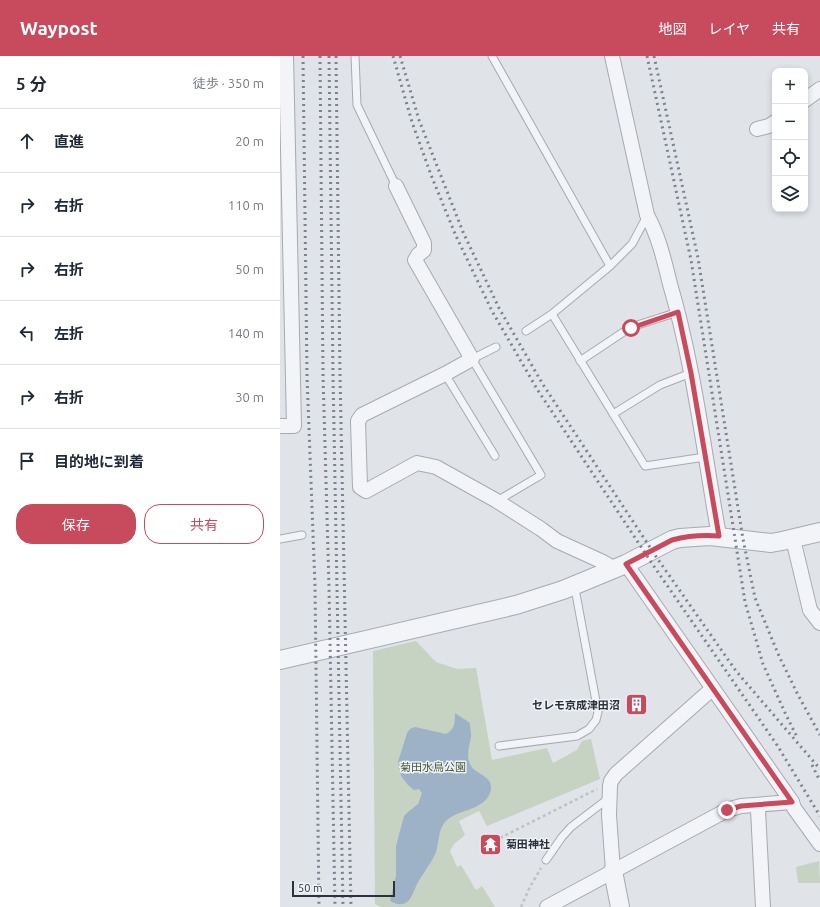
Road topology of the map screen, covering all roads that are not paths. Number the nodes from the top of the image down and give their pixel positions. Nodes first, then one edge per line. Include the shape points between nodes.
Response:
1 (286, 56) edge
2 (355, 56) edge
3 (492, 56) edge
4 (612, 56) edge
5 (820, 89) edge
6 (808, 98) edge
7 (772, 124) edge
8 (757, 129) dead end
9 (284, 173) edge
10 (396, 186) joint
11 (647, 216) junction
12 (610, 266) junction
13 (678, 312) junction
14 (552, 314) junction
15 (526, 330) dead end
16 (496, 347) dead end
17 (472, 359) junction
18 (580, 361) junction
19 (691, 373) junction
20 (445, 374) junction
21 (613, 414) junction
22 (280, 426) edge
23 (495, 456) dead end
24 (705, 457) junction
25 (497, 502) junction
26 (820, 532) edge
27 (302, 535) dead end
28 (719, 536) junction
29 (280, 539) edge
30 (793, 539) junction
31 (620, 566) junction
32 (573, 586) junction
33 (820, 623) edge
34 (280, 660) edge
35 (712, 689) junction
36 (499, 746) dead end
37 (610, 797) junction
38 (792, 802) junction
39 (759, 805) junction
40 (820, 844) edge
41 (546, 860) road end
42 (613, 871) junction
43 (547, 907) edge
44 (620, 907) edge
45 (763, 907) edge

1 - 9 street
2 - 10 lane via 358,105
3 - 12 lane
4 - 11 street
5 - 6 street
7 - 8 street
9 - 22 street via 294,426
10 - 17 street via 424,243 424,250 415,260
11 - 12 lane via 632,244
11 - 13 street via 655,230
12 - 14 lane
13 - 18 lane via 631,328
13 - 19 street
14 - 15 lane
14 - 18 lane
16 - 17 lane
17 - 20 street
17 - 25 lane via 541,475
18 - 21 lane
19 - 21 lane via 660,385
19 - 24 street
20 - 23 lane
20 - 25 street via 362,415 358,421 360,487 366,491 417,463 436,467
21 - 24 lane via 645,466
24 - 28 street
25 - 31 street via 557,542 603,562
26 - 30 street
27 - 29 lane
28 - 30 street via 771,543
28 - 31 street via 676,539
30 - 33 street via 810,610
31 - 32 street
31 - 35 street
32 - 34 street via 516,605
32 - 36 lane via 598,712 596,720 589,729 577,736
35 - 37 street via 616,774 611,781
35 - 38 street
37 - 41 lane via 571,827
37 - 42 street
38 - 39 street
38 - 40 street
39 - 42 street via 727,810
39 - 45 street
42 - 43 street
42 - 44 street

